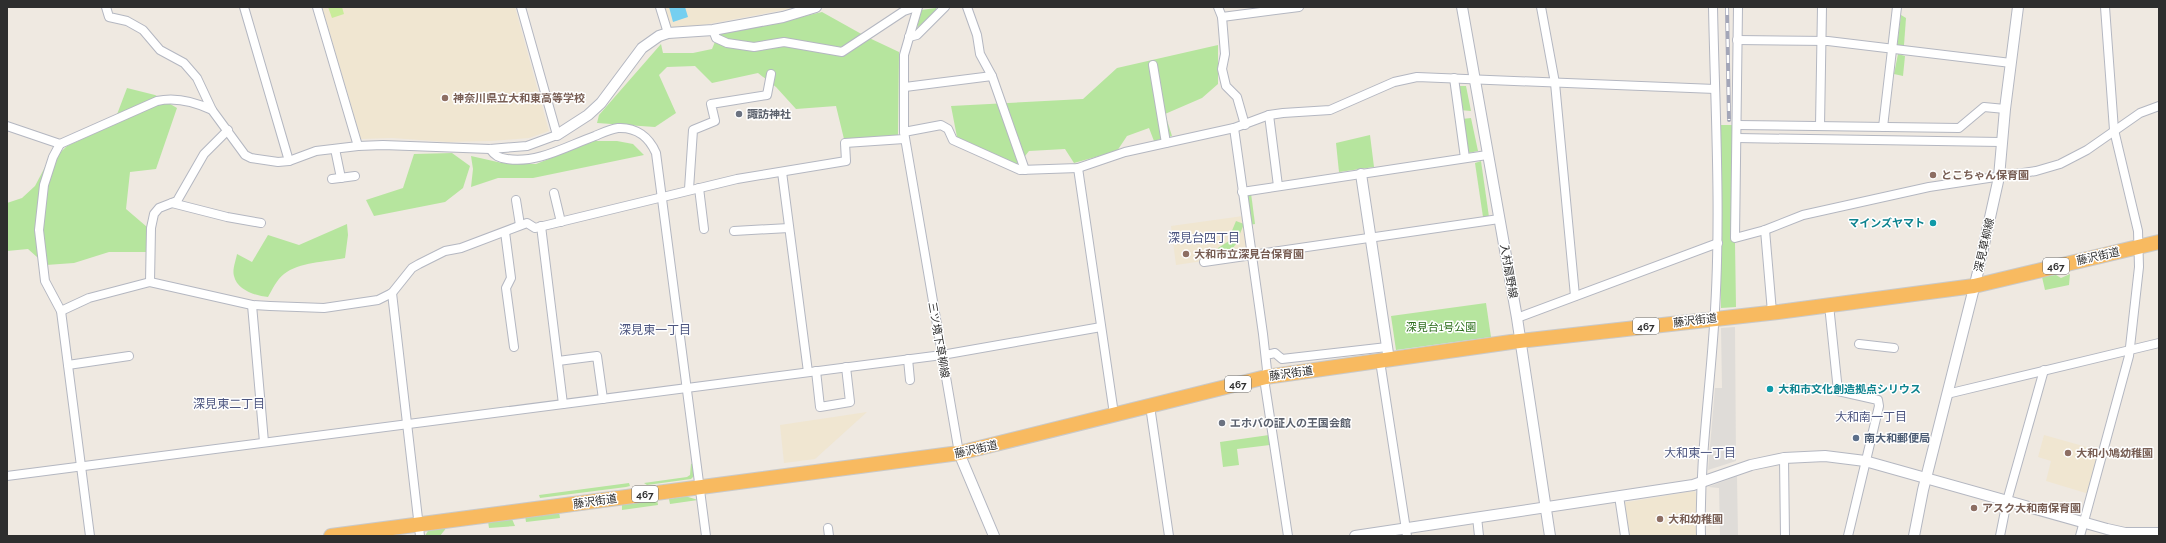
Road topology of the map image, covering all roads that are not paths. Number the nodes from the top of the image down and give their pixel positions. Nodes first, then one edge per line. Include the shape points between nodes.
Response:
1 (106, 7) edge
2 (244, 7) edge
3 (317, 7) edge
4 (521, 7) edge
5 (660, 7) edge
6 (816, 7) edge
7 (917, 7) edge
8 (945, 7) edge
9 (967, 7) edge
10 (1218, 7) edge
11 (1299, 7) edge
12 (1462, 7) edge
13 (1541, 7) edge
14 (1713, 7) edge
15 (1738, 7) edge
16 (1822, 7) edge
17 (1897, 7) edge
18 (2018, 7) edge
19 (2105, 7) edge
20 (1267, 9) edge
21 (1222, 17) junction
22 (713, 30) junction
23 (668, 34) junction
24 (909, 37) junction
25 (1737, 40) junction
26 (1821, 41) junction
27 (1892, 50) junction
28 (2011, 63) junction
29 (1153, 64) dead end
30 (770, 74) dead end
31 (992, 76) junction
32 (1454, 78) junction
33 (1475, 80) junction
34 (1555, 83) junction
35 (905, 87) junction
36 (1715, 89) junction
37 (2159, 106) edge
38 (2005, 109) junction
39 (212, 110) junction
40 (1269, 115) junction
41 (1245, 125) junction
42 (1737, 125) junction
43 (7, 126) edge
44 (1820, 126) junction
45 (1884, 127) junction
46 (1234, 128) junction
47 (228, 130) junction
48 (2114, 130) junction
49 (557, 134) junction
50 (904, 136) junction
51 (1737, 138) junction
52 (1166, 142) junction
53 (2001, 142) junction
54 (60, 144) junction
55 (358, 146) junction
56 (335, 148) junction
57 (490, 149) junction
58 (1488, 154) junction
59 (1465, 158) junction
60 (289, 161) junction
61 (1078, 168) junction
62 (1026, 170) junction
63 (782, 172) junction
64 (1361, 174) junction
65 (355, 176) dead end
66 (1999, 177) junction
67 (1278, 186) junction
68 (698, 188) junction
69 (689, 190) junction
70 (1242, 192) junction
71 (554, 193) dead end
72 (662, 197) junction
73 (516, 200) dead end
74 (172, 203) junction
75 (1499, 219) junction
76 (561, 222) junction
77 (260, 223) dead end
78 (520, 225) junction
79 (541, 226) junction
80 (789, 228) junction
81 (704, 229) dead end
82 (1765, 230) junction
83 (734, 231) dead end
84 (505, 232) junction
85 (1371, 237) junction
86 (2159, 242) edge
87 (1718, 243) junction
88 (2139, 247) junction
89 (1252, 255) junction
90 (1204, 262) dead end
91 (150, 282) junction
92 (1974, 286) junction
93 (392, 293) junction
94 (1575, 296) junction
95 (252, 304) junction
96 (1830, 305) junction
97 (61, 310) junction
98 (1772, 312) junction
99 (1517, 318) junction
100 (1714, 318) junction
101 (1101, 327) junction
102 (1521, 342) junction
103 (2159, 343) edge
104 (1859, 344) dead end
105 (514, 347) dead end
106 (1894, 348) dead end
107 (2130, 350) junction
108 (942, 355) junction
109 (1266, 355) junction
110 (129, 356) dead end
111 (1386, 356) junction
112 (908, 359) junction
113 (558, 361) junction
114 (68, 364) junction
115 (846, 367) junction
116 (2044, 370) junction
117 (812, 372) junction
118 (1266, 377) junction
119 (910, 380) dead end
120 (687, 388) junction
121 (1947, 394) junction
122 (603, 399) junction
123 (563, 404) junction
124 (1150, 406) junction
125 (1114, 414) junction
126 (406, 425) junction
127 (264, 442) junction
128 (959, 453) junction
129 (1784, 458) junction
130 (1865, 461) junction
131 (81, 466) junction
132 (7, 476) edge
133 (1926, 479) junction
134 (1700, 483) junction
135 (700, 487) junction
136 (1619, 496) junction
137 (2007, 501) junction
138 (1546, 508) junction
139 (1476, 517) junction
140 (2084, 523) junction
141 (419, 530) edge
142 (1406, 532) edge
143 (2159, 533) edge
144 (90, 536) edge
145 (331, 536) edge
146 (706, 536) edge
147 (994, 536) edge
148 (1169, 536) edge
149 (1288, 536) edge
150 (1355, 536) edge
151 (1479, 536) edge
152 (1550, 536) edge
153 (1624, 536) edge
154 (1700, 536) edge
155 (1785, 536) edge
156 (1848, 536) edge
157 (1914, 536) edge
158 (2000, 536) edge
159 (2080, 536) edge

1 - 39 street via 109,16 127,21 143,30 160,50 184,63 198,78
2 - 60 street
3 - 55 street
4 - 49 street
5 - 23 street
6 - 22 street via 797,14
7 - 22 street via 904,11 842,52 784,42 754,47 727,43 716,38
7 - 24 street, 三ツ境下草柳線
8 - 24 street via 917,35
9 - 31 street via 977,35 980,54
10 - 21 street
11 - 20 street
12 - 33 street, 入村扇野線
13 - 34 street
14 - 36 street
15 - 25 street
16 - 26 street
17 - 27 street
18 - 28 street, 深見草柳線
19 - 48 street
20 - 21 street
21 - 41 street via 1225,54 1222,69 1226,86 1237,97
22 - 23 street
23 - 49 street via 654,39 642,48 601,103 588,115
24 - 35 street, 三ツ境下草柳線 via 904,55
25 - 26 street
25 - 42 street
26 - 27 street
26 - 44 street
27 - 28 street
27 - 45 street
28 - 38 street, 深見草柳線
29 - 52 street
30 - 69 street via 767,95 712,104 716,121 693,130
31 - 35 street
31 - 62 street
32 - 33 street
32 - 40 street via 1417,77 1394,82 1330,110
32 - 59 street
33 - 34 street
33 - 58 street, 入村扇野線
34 - 36 street
34 - 94 street
35 - 50 street, 三ツ境下草柳線
36 - 87 street
37 - 48 street via 2140,113
38 - 45 street via 1984,107 1959,128
38 - 53 street, 深見草柳線
39 - 47 street
39 - 54 street via 202,105 170,98
40 - 41 street
40 - 67 street
41 - 46 street
42 - 44 street
42 - 51 street
43 - 54 street
44 - 45 street
46 - 52 street
46 - 70 street
47 - 60 street via 241,151 250,158
47 - 74 street via 204,154 177,201
48 - 66 street via 2087,150 2060,164
48 - 88 street via 2138,231
49 - 57 street via 527,146
50 - 62 street via 941,125 948,129 953,140 1020,170
50 - 63 street via 845,143 846,161
50 - 108 street, 三ツ境下草柳線
51 - 53 street
51 - 82 street via 1735,238
52 - 61 street via 1125,152
53 - 66 street, 深見草柳線
54 - 97 street via 44,185 39,230 45,281
55 - 56 street
55 - 57 street
56 - 60 street via 316,151
56 - 65 street via 337,179
57 - 72 street via 499,158 538,158 617,128 634,130 648,140 656,153
58 - 59 street
58 - 75 street, 入村扇野線
59 - 64 street
61 - 62 street
61 - 101 street
63 - 68 street
63 - 80 street
64 - 67 street
64 - 85 street
66 - 82 street via 1929,187 1803,215
66 - 92 street, 深見草柳線
67 - 70 street
68 - 69 street
68 - 81 street
69 - 72 street
70 - 89 street
71 - 76 street
72 - 76 street
72 - 120 street
73 - 78 street
74 - 77 street
74 - 91 street via 159,208 154,214 151,228
75 - 85 street
75 - 99 street, 入村扇野線
76 - 79 street
78 - 79 street via 527,223 535,228
78 - 84 street
79 - 113 street
80 - 83 street
80 - 117 street
82 - 98 street
84 - 93 street via 418,264
84 - 105 street via 511,278 506,288
85 - 89 street
85 - 111 street
86 - 88 highway, 藤沢街道 / 467
87 - 94 street
87 - 100 street
88 - 92 highway, 藤沢街道 / 467
88 - 107 street
89 - 90 street
89 - 109 street
91 - 95 street
91 - 97 street via 89,298
92 - 96 highway, 藤沢街道 / 467
92 - 121 street, 深見草柳線
93 - 95 street via 378,300 324,308
93 - 126 street
94 - 99 street
95 - 127 street
96 - 98 highway, 藤沢街道 / 467
96 - 130 street via 1838,391 1878,400 1879,406
97 - 114 street
98 - 100 highway, 藤沢街道 / 467
99 - 102 street, 入村扇野線
100 - 102 highway, 藤沢街道 / 467
100 - 134 street
101 - 108 street
101 - 125 street
102 - 111 highway, 藤沢街道 / 467
102 - 138 street, 入村扇野線
103 - 107 street
104 - 106 street
107 - 116 street
107 - 140 street
108 - 112 street
108 - 128 street, 三ツ境下草柳線
109 - 111 street via 1275,353 1282,359
109 - 118 street
110 - 114 street
111 - 118 highway, 藤沢街道 / 467
111 - 142 street
112 - 115 street
112 - 119 street
113 - 122 street via 597,356
113 - 123 street
114 - 131 street
115 - 117 street
115 - 117 street via 850,402 820,407
116 - 121 street
116 - 137 street
117 - 120 street
118 - 124 highway, 藤沢街道 / 467
118 - 149 street
120 - 122 street
120 - 135 street
121 - 133 street, 深見草柳線
122 - 123 street
123 - 126 street
124 - 125 highway, 藤沢街道 / 467
124 - 148 street
125 - 128 highway, 藤沢街道 / 467
126 - 127 street
126 - 141 street
127 - 131 street
128 - 135 highway, 藤沢街道 / 467
128 - 147 street, 三ツ境下草柳線
129 - 130 street via 1825,456
129 - 134 street via 1751,465
129 - 155 street
130 - 133 street
130 - 156 street
131 - 132 street
131 - 144 street
133 - 137 street
133 - 157 street, 深見草柳線
134 - 136 street
134 - 154 street
135 - 141 highway, 藤沢街道 / 467
135 - 146 street
136 - 138 street
136 - 153 street
137 - 140 street
137 - 158 street
138 - 139 street
138 - 152 street, 入村扇野線
139 - 142 street
139 - 151 street
140 - 143 street via 2125,533
140 - 159 street
141 - 145 highway, 藤沢街道 / 467
142 - 150 street

